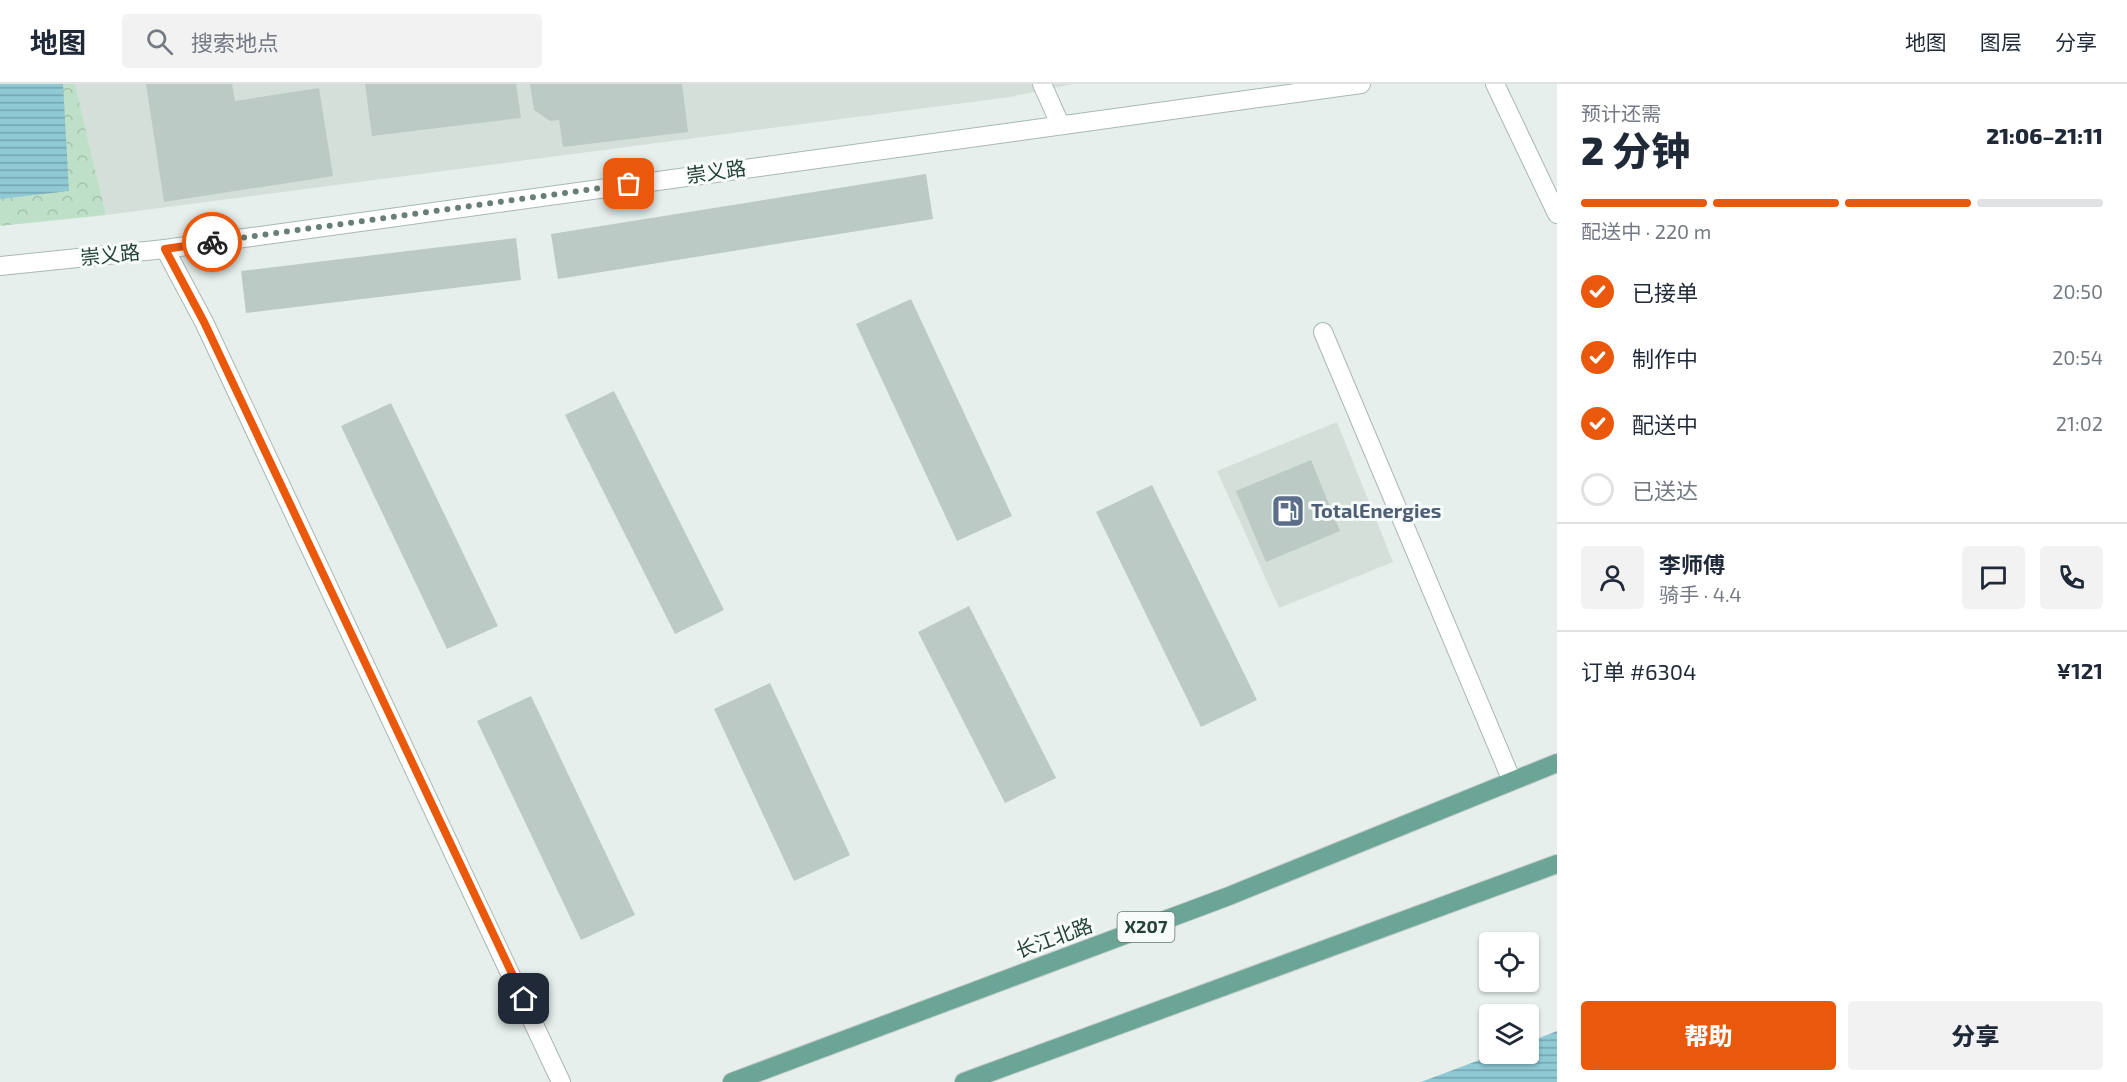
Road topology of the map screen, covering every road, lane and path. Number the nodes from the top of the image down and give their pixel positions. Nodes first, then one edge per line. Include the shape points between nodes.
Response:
1 (1042, 84) edge
2 (1361, 84) edge
3 (1495, 84) edge
4 (1060, 124) junction
5 (1557, 214) edge
6 (165, 249) junction
7 (0, 266) edge
8 (1323, 332) dead end
9 (1557, 763) edge
10 (1512, 781) junction
11 (1557, 864) edge
12 (561, 1082) edge
13 (732, 1082) edge
14 (964, 1082) edge

1 - 4 street
2 - 4 street, 崇义路
3 - 5 street
4 - 6 street, 崇义路
6 - 7 street, 崇义路
6 - 12 street via 204,322
8 - 10 street
9 - 10 main road, 长江北路 / X207
10 - 13 main road, 长江北路 / X207 via 1228,896
11 - 14 main road

